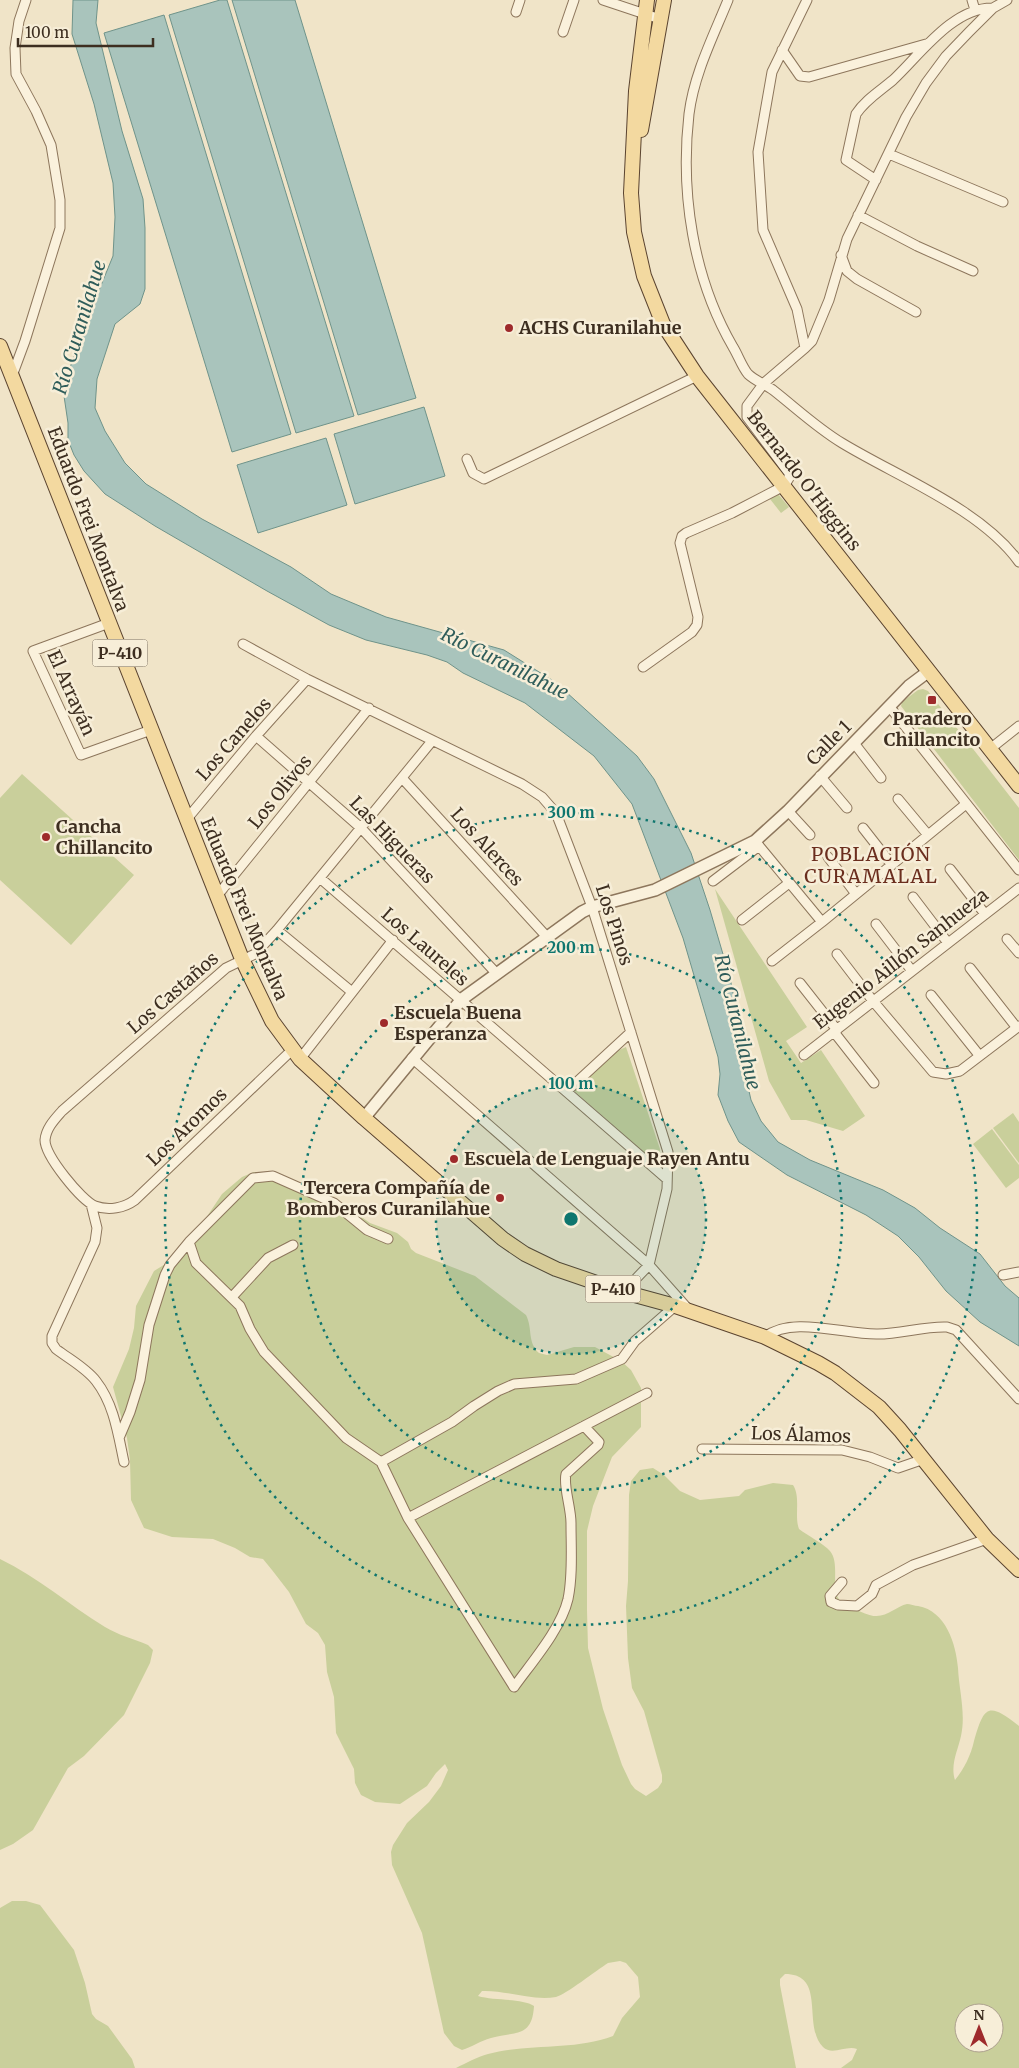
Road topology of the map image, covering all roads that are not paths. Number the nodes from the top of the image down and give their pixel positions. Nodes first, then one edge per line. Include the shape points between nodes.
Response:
1 (26, 0) edge
2 (520, 0) edge
3 (574, 0) edge
4 (603, 0) edge
5 (664, 0) edge
6 (728, 0) edge
7 (807, 0) edge
8 (972, 0) edge
9 (1007, 0) edge
10 (646, 7) edge
11 (993, 8) junction
12 (975, 10) junction
13 (516, 12) dead end
14 (660, 19) junction
15 (563, 32) dead end
16 (926, 44) junction
17 (782, 50) junction
18 (889, 154) junction
19 (632, 167) junction
20 (876, 180) junction
21 (1003, 202) dead end
22 (858, 215) junction
23 (841, 254) junction
24 (973, 271) dead end
25 (916, 312) dead end
26 (0, 346) edge
27 (805, 348) junction
28 (12, 376) junction
29 (698, 376) junction
30 (764, 383) junction
31 (467, 460) dead end
32 (784, 486) junction
33 (1019, 562) edge
34 (109, 623) junction
35 (244, 644) dead end
36 (643, 667) dead end
37 (929, 671) junction
38 (307, 679) junction
39 (889, 706) junction
40 (368, 708) junction
41 (1019, 726) edge
42 (151, 730) junction
43 (256, 736) junction
44 (432, 741) junction
45 (854, 743) junction
46 (990, 750) junction
47 (820, 776) junction
48 (402, 778) junction
49 (881, 778) dead end
50 (309, 782) junction
51 (1019, 786) edge
52 (898, 799) dead end
53 (966, 804) junction
54 (847, 808) dead end
55 (788, 811) junction
56 (186, 820) junction
57 (361, 828) junction
58 (864, 828) dead end
59 (810, 835) dead end
60 (928, 835) junction
61 (757, 844) junction
62 (828, 857) dead end
63 (892, 865) junction
64 (950, 869) dead end
65 (1019, 870) edge
66 (320, 878) junction
67 (712, 881) dead end
68 (789, 883) junction
69 (1019, 888) edge
70 (856, 894) junction
71 (217, 896) junction
72 (913, 897) dead end
73 (592, 907) junction
74 (985, 914) junction
75 (742, 920) dead end
76 (822, 922) junction
77 (876, 924) dead end
78 (277, 930) junction
79 (547, 937) junction
80 (1007, 939) dead end
81 (393, 940) junction
82 (948, 943) junction
83 (1019, 953) edge
84 (838, 954) dead end
85 (242, 959) junction
86 (772, 961) dead end
87 (970, 968) dead end
88 (912, 971) junction
89 (497, 974) junction
90 (800, 983) dead end
91 (352, 992) junction
92 (931, 995) dead end
93 (462, 1000) junction
94 (873, 1001) junction
95 (1018, 1027) edge
96 (835, 1031) junction
97 (631, 1032) junction
98 (296, 1054) junction
99 (804, 1055) dead end
100 (979, 1055) junction
101 (412, 1058) junction
102 (874, 1082) dead end
103 (567, 1091) junction
104 (364, 1118) junction
105 (667, 1179) junction
106 (94, 1205) junction
107 (388, 1239) dead end
108 (189, 1242) junction
109 (293, 1245) dead end
110 (650, 1265) junction
111 (1019, 1272) edge
112 (1003, 1275) dead end
113 (620, 1291) junction
114 (232, 1297) junction
115 (675, 1306) junction
116 (689, 1311) junction
117 (765, 1337) junction
118 (647, 1393) dead end
119 (1019, 1399) edge
120 (584, 1426) junction
121 (118, 1438) junction
122 (702, 1449) dead end
123 (924, 1459) junction
124 (124, 1462) dead end
125 (381, 1462) junction
126 (408, 1518) junction
127 (987, 1539) junction
128 (1019, 1570) edge
129 (842, 1582) dead end

1 - 28 street via 15,48 16,74 50,145 60,200 60,228
2 - 13 street
3 - 15 street
4 - 10 street
5 - 14 main road, Bernardo O'Higgins
6 - 30 street via 698,70 689,114 686,183 691,228 711,302 748,374
7 - 17 street
8 - 12 street
9 - 11 street
10 - 14 street
10 - 19 main road, Bernardo O'Higgins via 636,91
11 - 12 street
11 - 18 street via 933,72 906,117
12 - 16 street
14 - 19 main road, Bernardo O'Higgins
16 - 17 street via 809,77 800,76
16 - 20 street via 856,114 846,160
17 - 27 street via 772,72 758,152 763,230 797,309
18 - 20 street
18 - 21 street
19 - 29 main road, Bernardo O'Higgins via 634,232 644,276 666,330
20 - 22 street
22 - 23 street
22 - 24 street
23 - 25 street via 847,271 857,280
23 - 27 street via 821,322
26 - 28 main road, Eduardo Frei Montalva / P-410
27 - 30 street
28 - 34 main road, Eduardo Frei Montalva / P-410
29 - 31 street via 484,479 473,473
29 - 32 main road, Bernardo O'Higgins
30 - 32 street via 748,406 746,415 788,473
30 - 33 street via 840,442 974,518
32 - 36 street via 682,536 680,543 698,625
32 - 37 main road, Bernardo O'Higgins
34 - 42 main road, Eduardo Frei Montalva / P-410
34 - 42 street, El Arrayán via 33,651 81,755
35 - 38 street, Los Pinos
37 - 39 street, Calle 1
37 - 46 main road, Bernardo O'Higgins
38 - 40 street, Los Pinos
38 - 43 street, Los Canelos
39 - 45 street, Calle 1
39 - 53 street
40 - 44 street, Los Pinos
40 - 50 street, Los Olivos
41 - 46 street
42 - 56 main road, Eduardo Frei Montalva / P-410
43 - 50 street, Las Higueras
43 - 56 street, Los Canelos
44 - 48 street, Los Castaños
44 - 73 street, Los Pinos via 522,784 542,797 556,812
45 - 47 street, Calle 1
45 - 49 street
46 - 51 main road, Bernardo O'Higgins
47 - 54 street
47 - 55 street, Calle 1
48 - 57 street, Los Castaños
48 - 79 street, Los Alerces
50 - 57 street, Las Higueras
50 - 71 street, Los Olivos
52 - 60 street
53 - 60 street
53 - 65 street
55 - 59 street
55 - 61 street, Calle 1
56 - 71 main road, Eduardo Frei Montalva / P-410
57 - 66 street, Los Castaños
57 - 89 street, Las Higueras
58 - 63 street
60 - 63 street
61 - 67 street
61 - 68 street
61 - 73 street, Calle 1 via 655,890
62 - 70 street
63 - 70 street
64 - 74 street
66 - 78 street, Los Castaños
66 - 81 street, Los Laureles
68 - 75 street
68 - 76 street
69 - 74 street, Eugenio Aillón Sanhueza
70 - 76 street
71 - 85 main road, Eduardo Frei Montalva / P-410
72 - 82 street
73 - 79 street, Calle 1
73 - 97 street, Los Pinos
74 - 82 street, Eugenio Aillón Sanhueza
76 - 86 street
77 - 88 street
78 - 85 street, Los Castaños via 255,954
78 - 91 street
79 - 89 street, Calle 1
80 - 83 street
81 - 91 street, Los Aromos
81 - 93 street, Los Laureles
82 - 88 street, Eugenio Aillón Sanhueza
84 - 94 street
85 - 98 main road, Eduardo Frei Montalva / P-410 via 262,1004
85 - 106 street, Los Castaños via 226,968 52,1122 47,1132 46,1150 52,1161
87 - 95 street
88 - 94 street, Eugenio Aillón Sanhueza
89 - 93 street, Calle 1
90 - 96 street
91 - 98 street, Los Aromos
92 - 100 street
93 - 101 street, Calle 1
93 - 103 street, Los Laureles
94 - 96 street, Eugenio Aillón Sanhueza
94 - 100 street via 928,1069 942,1074 957,1072
95 - 100 street
96 - 99 street, Eugenio Aillón Sanhueza
96 - 102 street
97 - 103 street
97 - 105 street, Los Pinos via 668,1152
98 - 104 main road, Eduardo Frei Montalva / P-410
98 - 106 street, Los Aromos via 135,1200 124,1207
101 - 104 street, Calle 1
101 - 110 street
103 - 105 street, Los Laureles
104 - 113 main road, Eduardo Frei Montalva / P-410 via 514,1247 556,1269
105 - 110 street, Los Pinos
106 - 121 street, Los Castaños via 95,1242 54,1329 52,1343 95,1380 113,1412
107 - 108 street via 367,1230 334,1203 273,1176 264,1176 253,1178
108 - 114 street via 196,1263
108 - 121 street via 165,1275 149,1325 140,1380
109 - 114 street via 268,1258
110 - 113 street
110 - 116 street
111 - 112 street
113 - 115 main road, Eduardo Frei Montalva / P-410
114 - 125 street via 264,1352 346,1438
115 - 116 main road, Eduardo Frei Montalva / P-410
115 - 125 street via 635,1341 622,1359 576,1379 514,1384
116 - 117 main road, Eduardo Frei Montalva / P-410
117 - 119 street via 771,1332 807,1326 864,1334 947,1327 956,1330
117 - 123 main road, Eduardo Frei Montalva / P-410 via 818,1363 859,1391 884,1413
118 - 120 street
120 - 126 street
120 - 126 street via 599,1442 566,1474 565,1479 571,1508 568,1601 555,1629 514,1687
121 - 124 street, Los Castaños
122 - 123 street, Los Álamos via 842,1450 898,1468
123 - 127 main road, Eduardo Frei Montalva / P-410
125 - 126 street
127 - 128 main road, Eduardo Frei Montalva / P-410
127 - 129 street via 913,1565 876,1585 872,1594 857,1606 831,1602 830,1596

